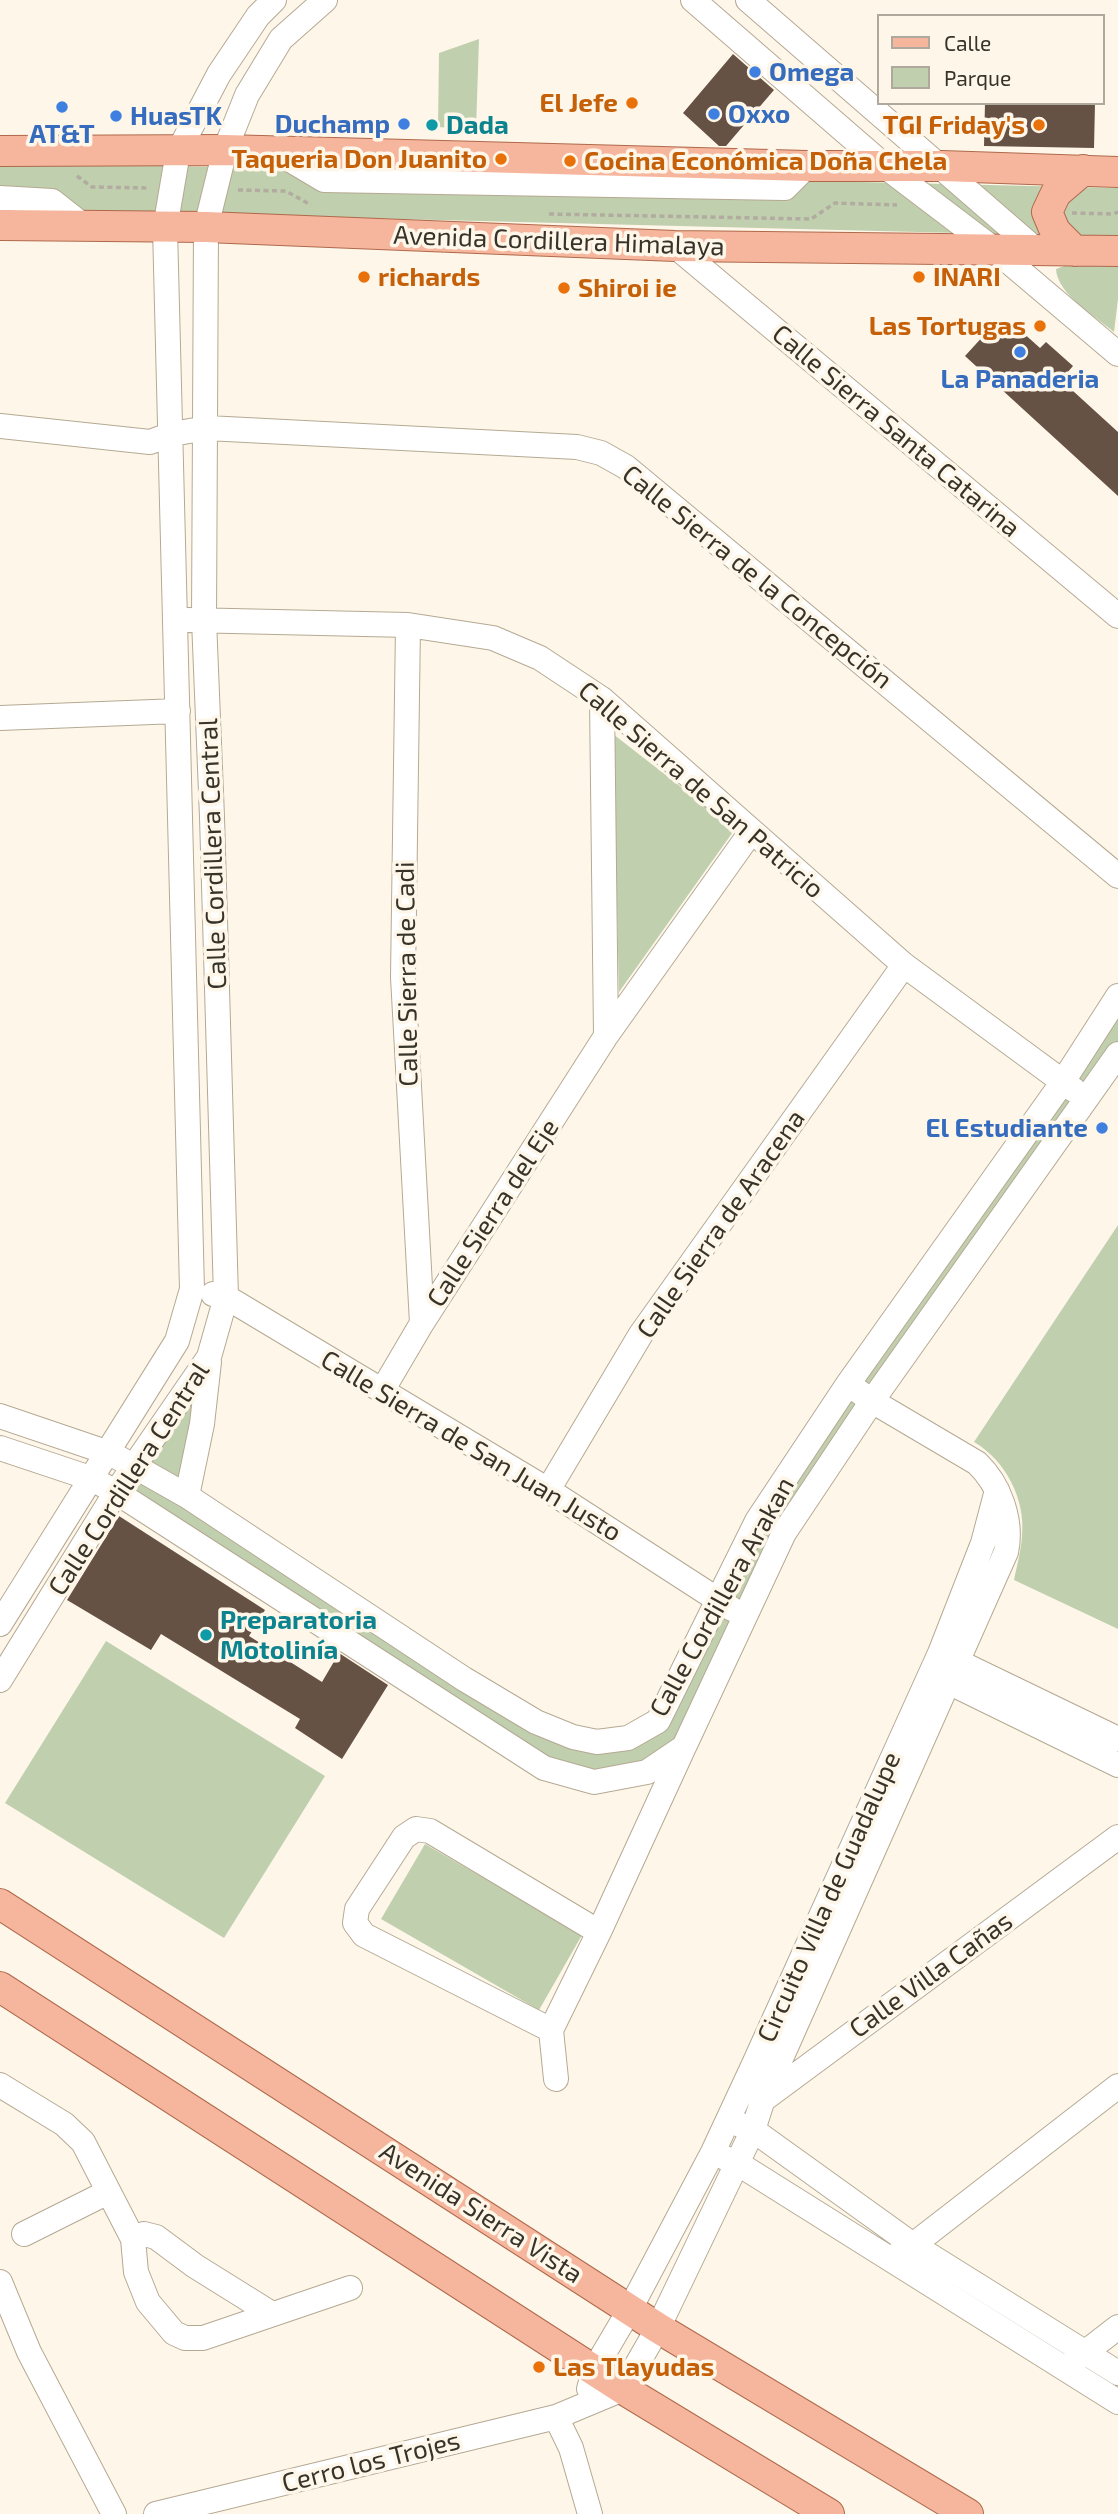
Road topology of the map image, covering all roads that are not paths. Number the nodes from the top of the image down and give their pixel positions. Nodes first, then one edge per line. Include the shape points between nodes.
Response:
1 (274, 0) edge
2 (325, 0) edge
3 (693, 0) edge
4 (748, 0) edge
5 (225, 150) junction
6 (0, 151) edge
7 (178, 152) junction
8 (942, 166) junction
9 (887, 168) junction
10 (1083, 170) junction
11 (1118, 172) edge
12 (0, 198) edge
13 (0, 225) edge
14 (85, 226) junction
15 (206, 227) junction
16 (165, 228) junction
17 (675, 246) junction
18 (1035, 249) junction
19 (995, 250) junction
20 (1074, 251) junction
21 (1118, 251) edge
22 (1118, 354) edge
23 (0, 426) edge
24 (206, 428) junction
25 (172, 434) junction
26 (1118, 616) edge
27 (204, 620) junction
28 (175, 621) junction
29 (408, 625) junction
30 (602, 699) junction
31 (178, 711) junction
32 (0, 718) edge
33 (181, 817) junction
34 (212, 817) junction
35 (751, 832) junction
36 (1118, 876) edge
37 (904, 964) junction
38 (1118, 996) edge
39 (606, 1036) junction
40 (1118, 1054) edge
41 (1062, 1083) junction
42 (1086, 1098) junction
43 (192, 1289) junction
44 (226, 1297) junction
45 (422, 1323) junction
46 (209, 1357) junction
47 (848, 1384) junction
48 (382, 1391) junction
49 (872, 1401) junction
50 (0, 1416) edge
51 (0, 1448) edge
52 (109, 1453) junction
53 (134, 1466) junction
54 (90, 1478) junction
55 (548, 1490) junction
56 (116, 1492) junction
57 (187, 1496) junction
58 (718, 1601) junction
59 (744, 1617) junction
60 (0, 1623) edge
61 (944, 1667) junction
62 (0, 1680) edge
63 (659, 1721) junction
64 (1118, 1739) edge
65 (684, 1747) junction
66 (1118, 1765) edge
67 (1118, 1837) edge
68 (0, 1904) edge
69 (599, 1931) junction
70 (0, 1987) edge
71 (551, 2030) junction
72 (556, 2078) dead end
73 (0, 2085) edge
74 (1118, 2087) edge
75 (753, 2094) junction
76 (728, 2120) junction
77 (753, 2130) junction
78 (713, 2152) junction
79 (737, 2163) junction
80 (108, 2192) junction
81 (24, 2234) dead end
82 (134, 2239) junction
83 (913, 2245) junction
84 (889, 2258) junction
85 (0, 2282) edge
86 (350, 2288) dead end
87 (630, 2309) junction
88 (272, 2314) junction
89 (1118, 2327) edge
90 (658, 2328) junction
91 (1085, 2352) junction
92 (1066, 2368) junction
93 (594, 2370) junction
94 (1118, 2373) edge
95 (623, 2389) junction
96 (1118, 2402) edge
97 (585, 2405) junction
98 (556, 2417) junction
99 (114, 2514) edge
100 (156, 2514) edge
101 (590, 2514) edge
102 (829, 2514) edge
103 (968, 2514) edge

1 - 7 street, Calle Cordillera Central via 219,74
2 - 5 street, Calle Cordillera Central via 281,39 247,94
3 - 9 street
4 - 8 street
5 - 7 main road
5 - 9 main road
5 - 15 street, Calle Cordillera Central
6 - 7 main road
7 - 16 street, Calle Cordillera Central
8 - 9 main road
8 - 10 main road
8 - 18 street
9 - 19 street
10 - 11 main road
10 - 20 main road via 1056,193 1047,212 1055,231
12 - 14 street via 52,201
13 - 14 main road, Avenida Cordillera Himalaya
14 - 16 main road, Avenida Cordillera Himalaya
15 - 16 main road, Avenida Cordillera Himalaya
15 - 17 main road, Avenida Cordillera Himalaya
15 - 24 street, Calle Cordillera Central
16 - 25 street, Calle Cordillera Central
17 - 19 main road, Avenida Cordillera Himalaya
17 - 26 street, Calle Sierra Santa Catarina
18 - 19 main road, Avenida Cordillera Himalaya
18 - 20 main road, Avenida Cordillera Himalaya
19 - 22 street
20 - 21 main road, Avenida Cordillera Himalaya
23 - 25 street, Calle Sierra de la Concepción via 150,442
24 - 25 street, Calle Sierra de la Concepción
24 - 27 street, Calle Cordillera Central
24 - 36 street, Calle Sierra de la Concepción via 577,447 601,453 626,467
25 - 28 street, Calle Cordillera Central
27 - 28 street, Calle Sierra de San Patricio
27 - 29 street, Calle Sierra de San Patricio
27 - 34 street, Calle Cordillera Central
28 - 31 street, Calle Cordillera Central
29 - 30 street, Calle Sierra de San Patricio via 493,638 540,658
29 - 45 street, Calle Sierra de Cadi via 403,977
30 - 35 street, Calle Sierra de San Patricio
30 - 39 street
31 - 32 street
31 - 33 street, Calle Cordillera Central
33 - 34 street
33 - 43 street, Calle Cordillera Central
34 - 44 street, Calle Cordillera Central
35 - 37 street, Calle Sierra de San Patricio
35 - 39 street, Calle Sierra del Eje
37 - 41 street, Calle Sierra de San Patricio
37 - 55 street, Calle Sierra de Aracena via 641,1334
38 - 41 street, Calle Cordillera Arakan
39 - 45 street, Calle Sierra del Eje
40 - 42 street, Calle Cordillera Arakan
41 - 42 street, Calle Sierra de San Patricio
41 - 47 street, Calle Cordillera Arakan
42 - 49 street, Calle Cordillera Arakan
43 - 44 street, Calle Sierra de San Juan Justo
43 - 52 street, Calle Cordillera Central via 177,1341
44 - 46 street, Calle Cordillera Central
44 - 48 street, Calle Sierra de San Juan Justo
45 - 48 street, Calle Sierra del Eje
46 - 53 street, Calle Cordillera Central
46 - 57 street via 202,1424
47 - 49 street
47 - 58 street, Calle Cordillera Arakan via 757,1521
48 - 55 street, Calle Sierra de San Juan Justo
49 - 59 street, Calle Cordillera Arakan via 784,1533
49 - 61 street, Circuito Villa de Guadalupe via 977,1463 997,1489 1008,1525 1006,1552
50 - 52 street, Calle Cordillera Arakan
51 - 54 street, Calle Cordillera Arakan
52 - 53 street, Calle Cordillera Arakan
52 - 54 street, Calle Cordillera Central
53 - 56 street, Calle Cordillera Central
53 - 57 street, Calle Cordillera Arakan
54 - 56 street, Calle Cordillera Arakan
54 - 60 street, Calle Cordillera Central
55 - 58 street, Calle Sierra de San Juan Justo
56 - 62 street, Calle Cordillera Central
56 - 65 street, Calle Cordillera Arakan via 544,1768 594,1782 647,1772
57 - 63 street, Calle Cordillera Arakan via 536,1722 597,1742 628,1738
58 - 59 street, Calle Sierra de San Juan Justo
58 - 63 street, Calle Cordillera Arakan
59 - 65 street, Calle Cordillera Arakan
61 - 64 street
61 - 66 street
61 - 75 street, Circuito Villa de Guadalupe
63 - 65 street
65 - 69 street
67 - 75 street, Calle Villa Cañas
68 - 87 main road, Avenida Sierra Vista
69 - 71 street
69 - 71 street via 430,1831 416,1829 404,1837 357,1909 355,1923 364,1935
70 - 93 main road
71 - 72 street
73 - 80 street via 64,2124 83,2142
74 - 83 street
75 - 76 street, Circuito Villa de Guadalupe
75 - 77 street, Circuito Villa de Guadalupe
76 - 77 street
76 - 78 street, Circuito Villa de Guadalupe
77 - 79 street, Circuito Villa de Guadalupe
77 - 83 street
78 - 79 street
78 - 87 street, Circuito Villa de Guadalupe
79 - 84 street
79 - 90 street, Circuito Villa de Guadalupe
80 - 81 street
80 - 82 street
82 - 88 street via 145,2234 156,2237
82 - 88 street via 142,2291 174,2333 203,2338
83 - 84 street
83 - 91 street
84 - 92 street
85 - 99 street via 29,2352
86 - 88 street
87 - 90 main road, Avenida Sierra Vista
87 - 93 street, Circuito Villa de Guadalupe
89 - 91 street
90 - 95 street, Circuito Villa de Guadalupe
90 - 103 main road, Avenida Sierra Vista
91 - 92 street
91 - 94 street
92 - 96 street
93 - 95 main road
93 - 97 street
95 - 97 street, Cerro los Trojes
95 - 102 main road
97 - 98 street, Cerro los Trojes
98 - 100 street, Cerro los Trojes
98 - 101 street via 571,2448

